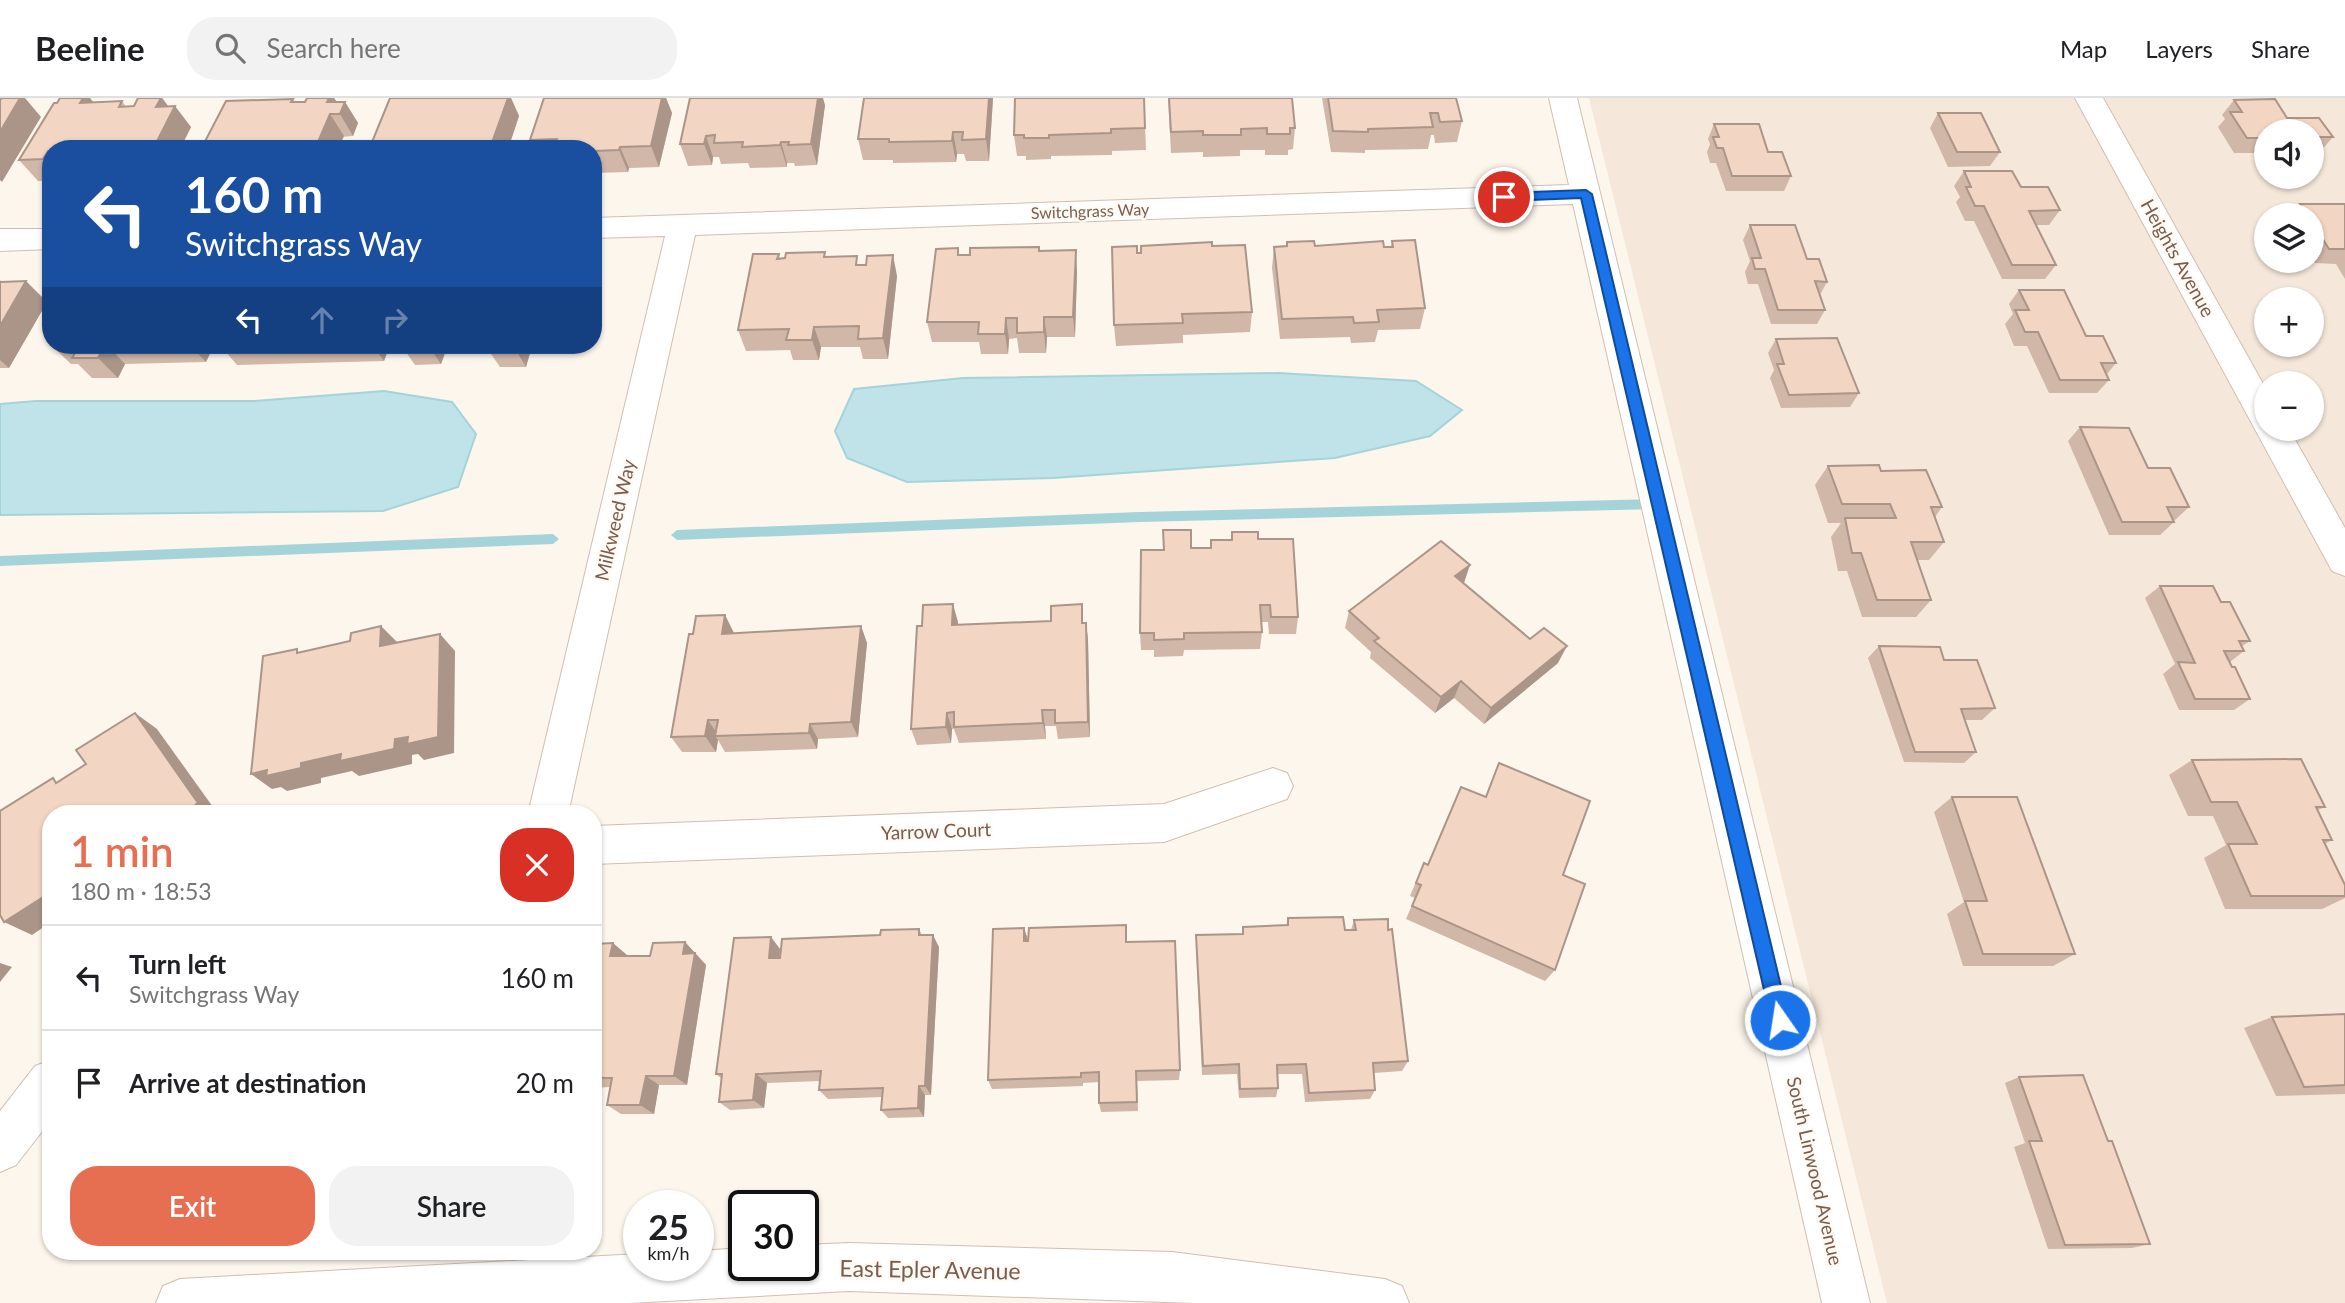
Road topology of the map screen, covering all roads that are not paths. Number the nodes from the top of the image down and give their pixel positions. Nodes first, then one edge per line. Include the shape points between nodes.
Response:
1 (1563, 98) edge
2 (2089, 98) edge
3 (1586, 194) junction
4 (682, 226) junction
5 (602, 228) edge
6 (42, 239) edge
7 (0, 240) edge
8 (2254, 397) edge
9 (2279, 441) edge
10 (2345, 561) edge
11 (1273, 786) dead end
12 (550, 805) edge
13 (602, 845) edge
14 (42, 1094) edge
15 (0, 1149) edge
16 (180, 1303) edge
17 (1385, 1303) edge
18 (1846, 1303) edge

1 - 3 street, South Linwood Avenue
2 - 8 street, Heights Avenue
3 - 4 street, Switchgrass Way
3 - 18 street, South Linwood Avenue
4 - 5 street, Switchgrass Way
4 - 12 street, Milkweed Way
6 - 7 street
9 - 10 street
11 - 13 street, Yarrow Court via 1164,823
14 - 15 street
16 - 17 street, East Epler Avenue via 849,1267 1172,1276

